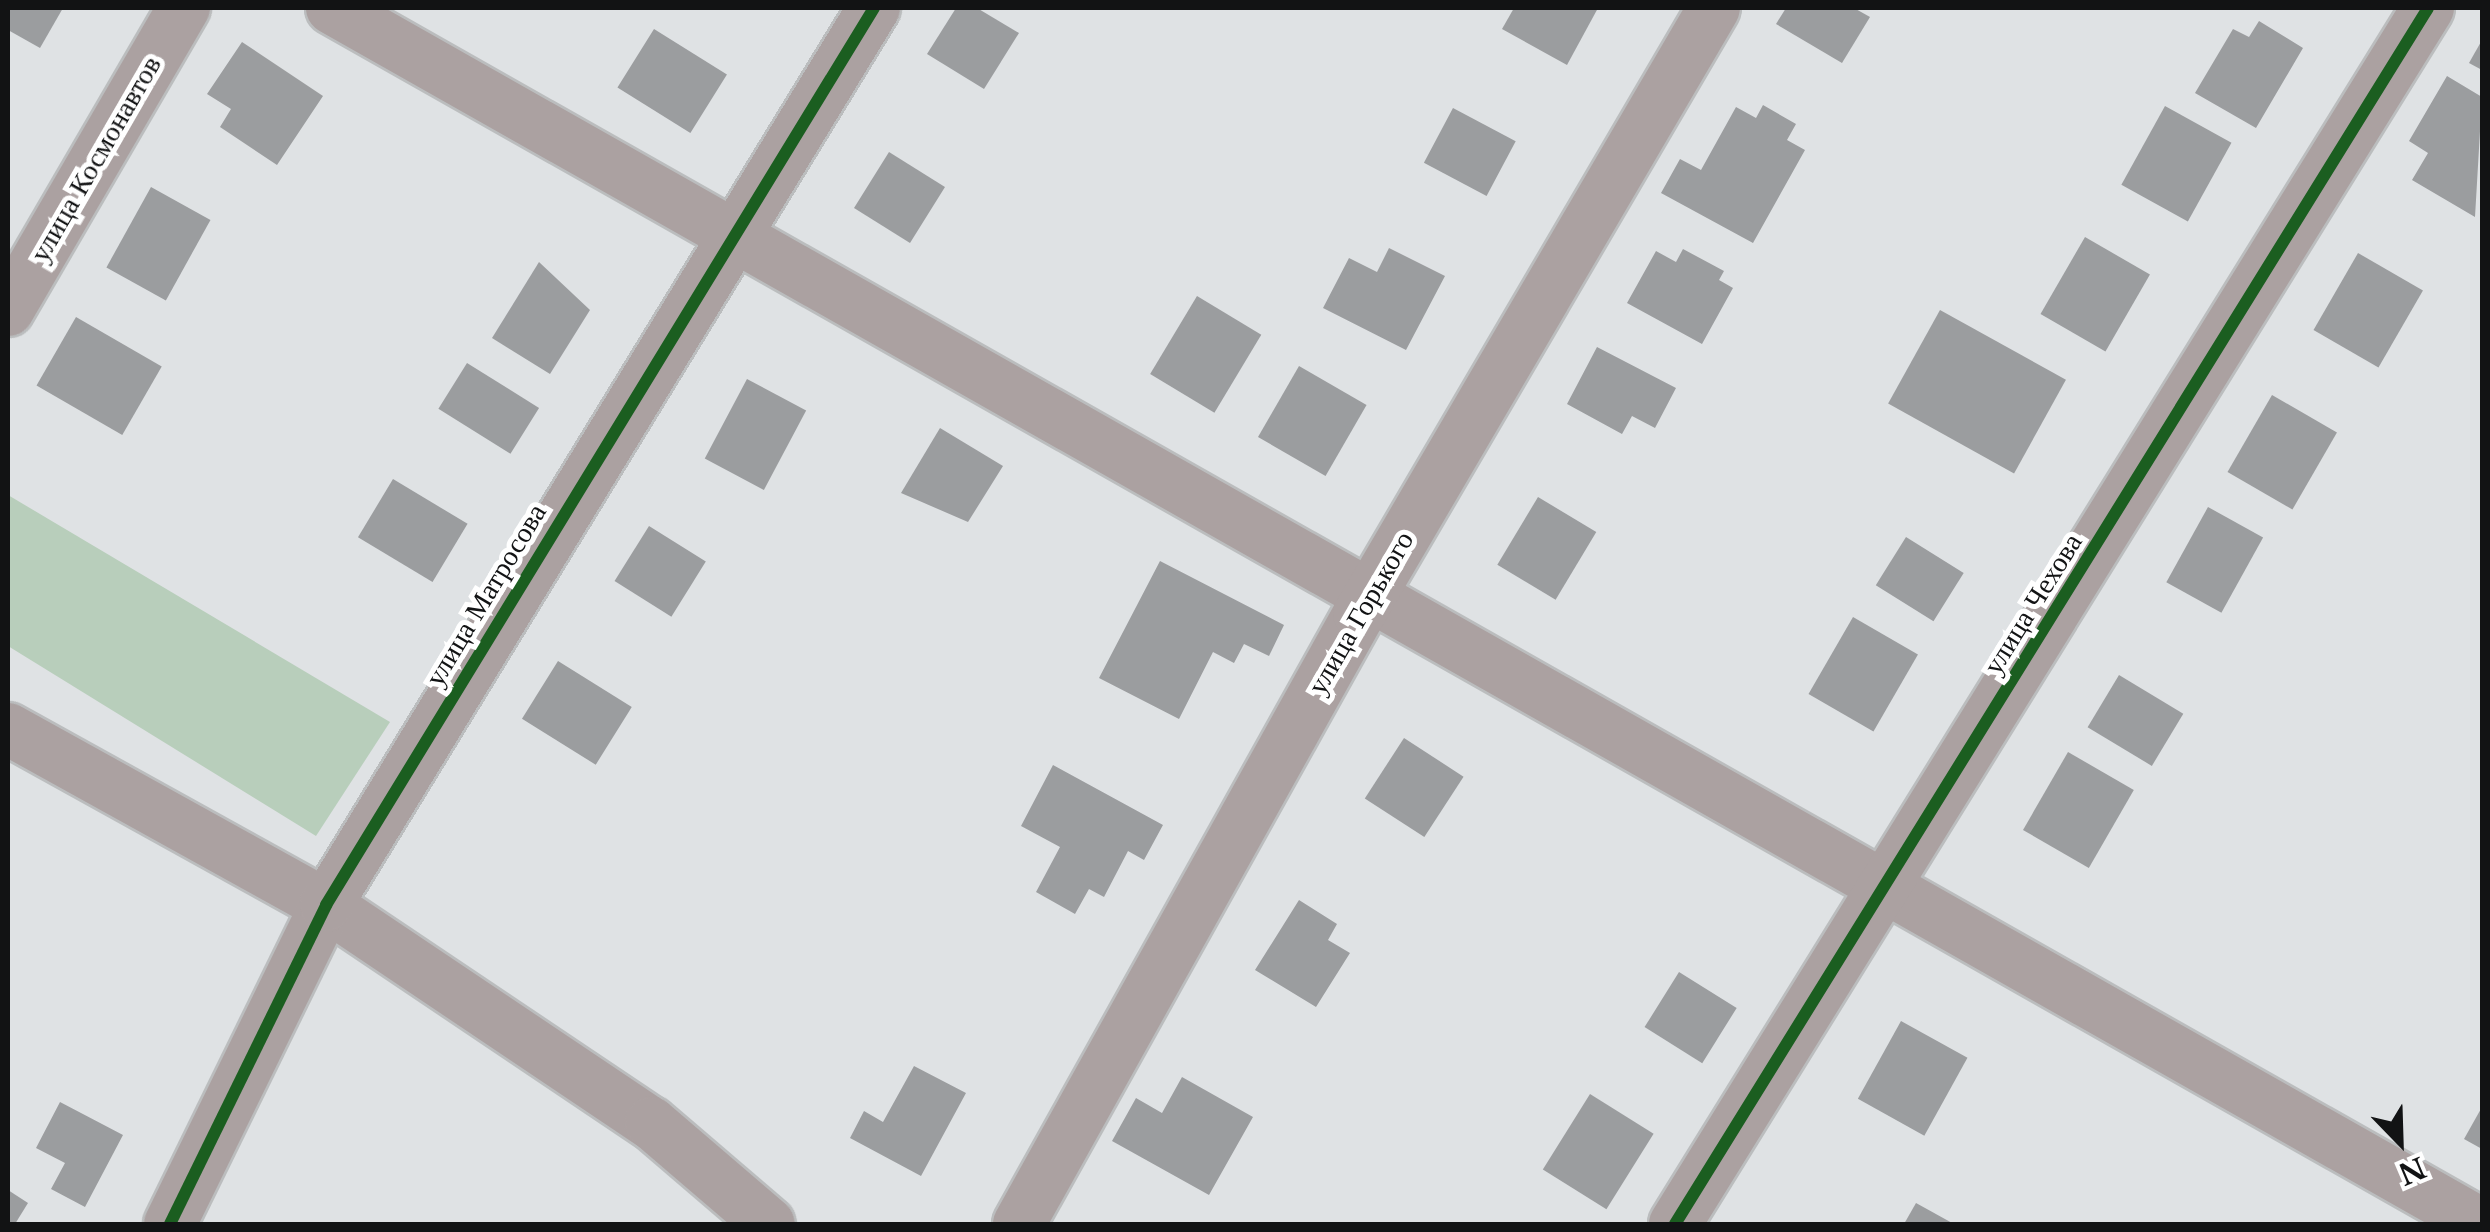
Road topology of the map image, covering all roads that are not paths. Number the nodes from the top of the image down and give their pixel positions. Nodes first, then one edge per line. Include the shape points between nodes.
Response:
1 (184, 8) edge
2 (332, 8) edge
3 (874, 8) edge
4 (1714, 8) edge
5 (2428, 8) edge
6 (734, 236) junction
7 (8, 310) edge
8 (1370, 595) junction
9 (8, 729) edge
10 (1886, 888) junction
11 (326, 905) junction
12 (170, 1224) edge
13 (768, 1224) edge
14 (1020, 1224) edge
15 (1675, 1224) edge
16 (2480, 1224) edge

1 - 7 street, улица Космонавтов
2 - 6 street
3 - 6 street, улица Матросова
4 - 8 street, улица Горького
5 - 10 street, улица Чехова
6 - 8 street
6 - 11 street, улица Матросова
8 - 10 street
8 - 14 street, улица Горького
9 - 11 street
10 - 15 street, улица Чехова
10 - 16 street
11 - 12 street, улица Матросова
11 - 13 street via 651,1123

